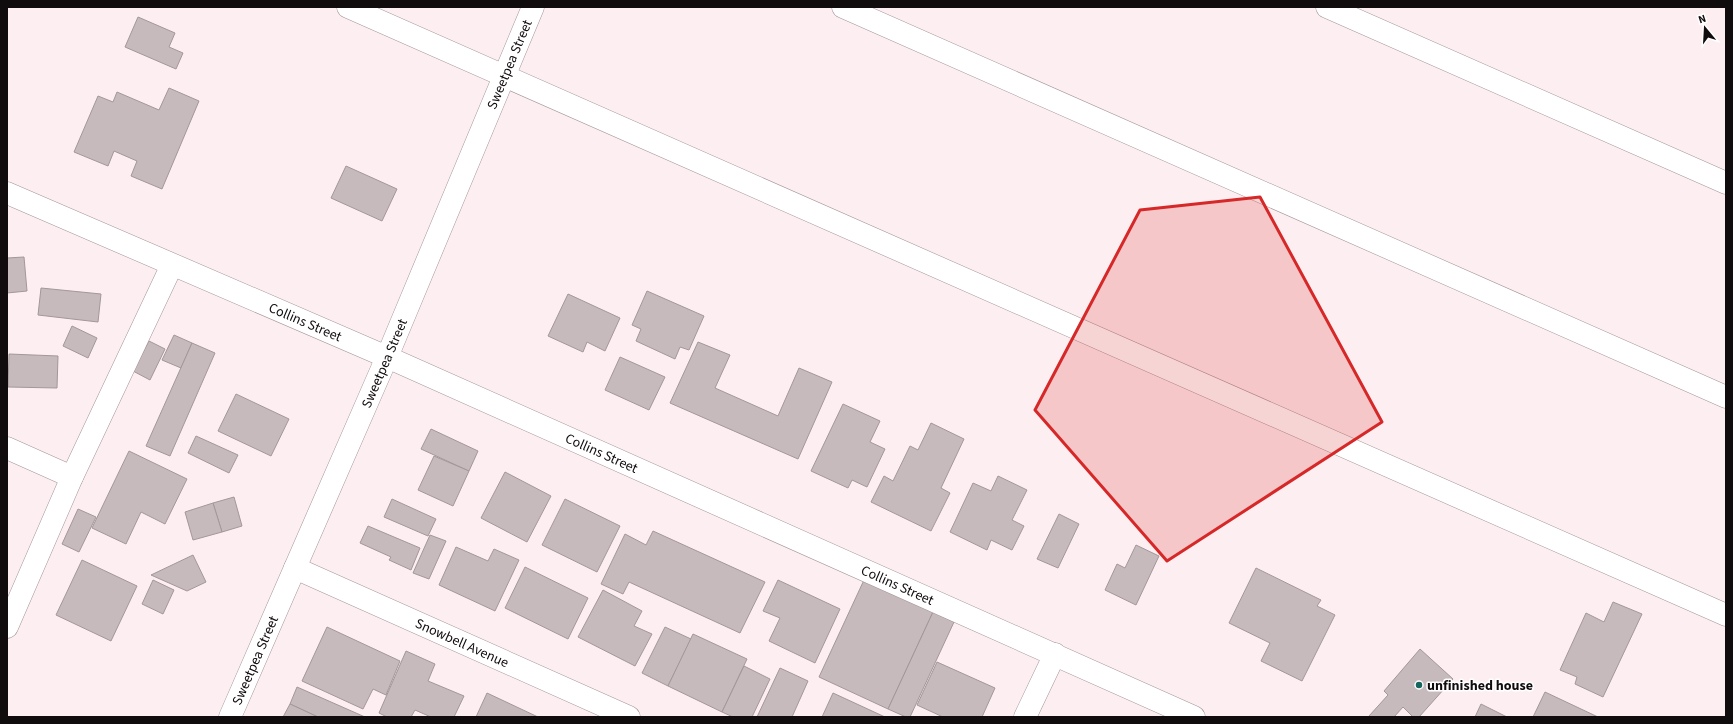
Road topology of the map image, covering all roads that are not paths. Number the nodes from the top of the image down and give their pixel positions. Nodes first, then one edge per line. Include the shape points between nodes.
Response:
1 (348, 7) edge
2 (533, 7) edge
3 (843, 7) edge
4 (1327, 7) edge
5 (505, 77) junction
6 (1726, 183) edge
7 (7, 193) edge
8 (172, 265) junction
9 (387, 357) junction
10 (1726, 396) edge
11 (7, 448) edge
12 (72, 477) junction
13 (295, 568) junction
14 (1726, 615) edge
15 (7, 627) edge
16 (1055, 654) junction
17 (230, 717) edge
18 (629, 717) edge
19 (1025, 717) edge
20 (1194, 717) edge

1 - 5 street
2 - 5 street, Sweetpea Street
3 - 10 street
4 - 6 street
5 - 9 street, Sweetpea Street
5 - 14 street
7 - 8 street, Collins Street
8 - 9 street, Collins Street
8 - 12 street
9 - 13 street, Sweetpea Street
9 - 16 street, Collins Street
11 - 12 street
12 - 15 street
13 - 17 street, Sweetpea Street
13 - 18 street, Snowbell Avenue
16 - 19 street
16 - 20 street, Collins Street

